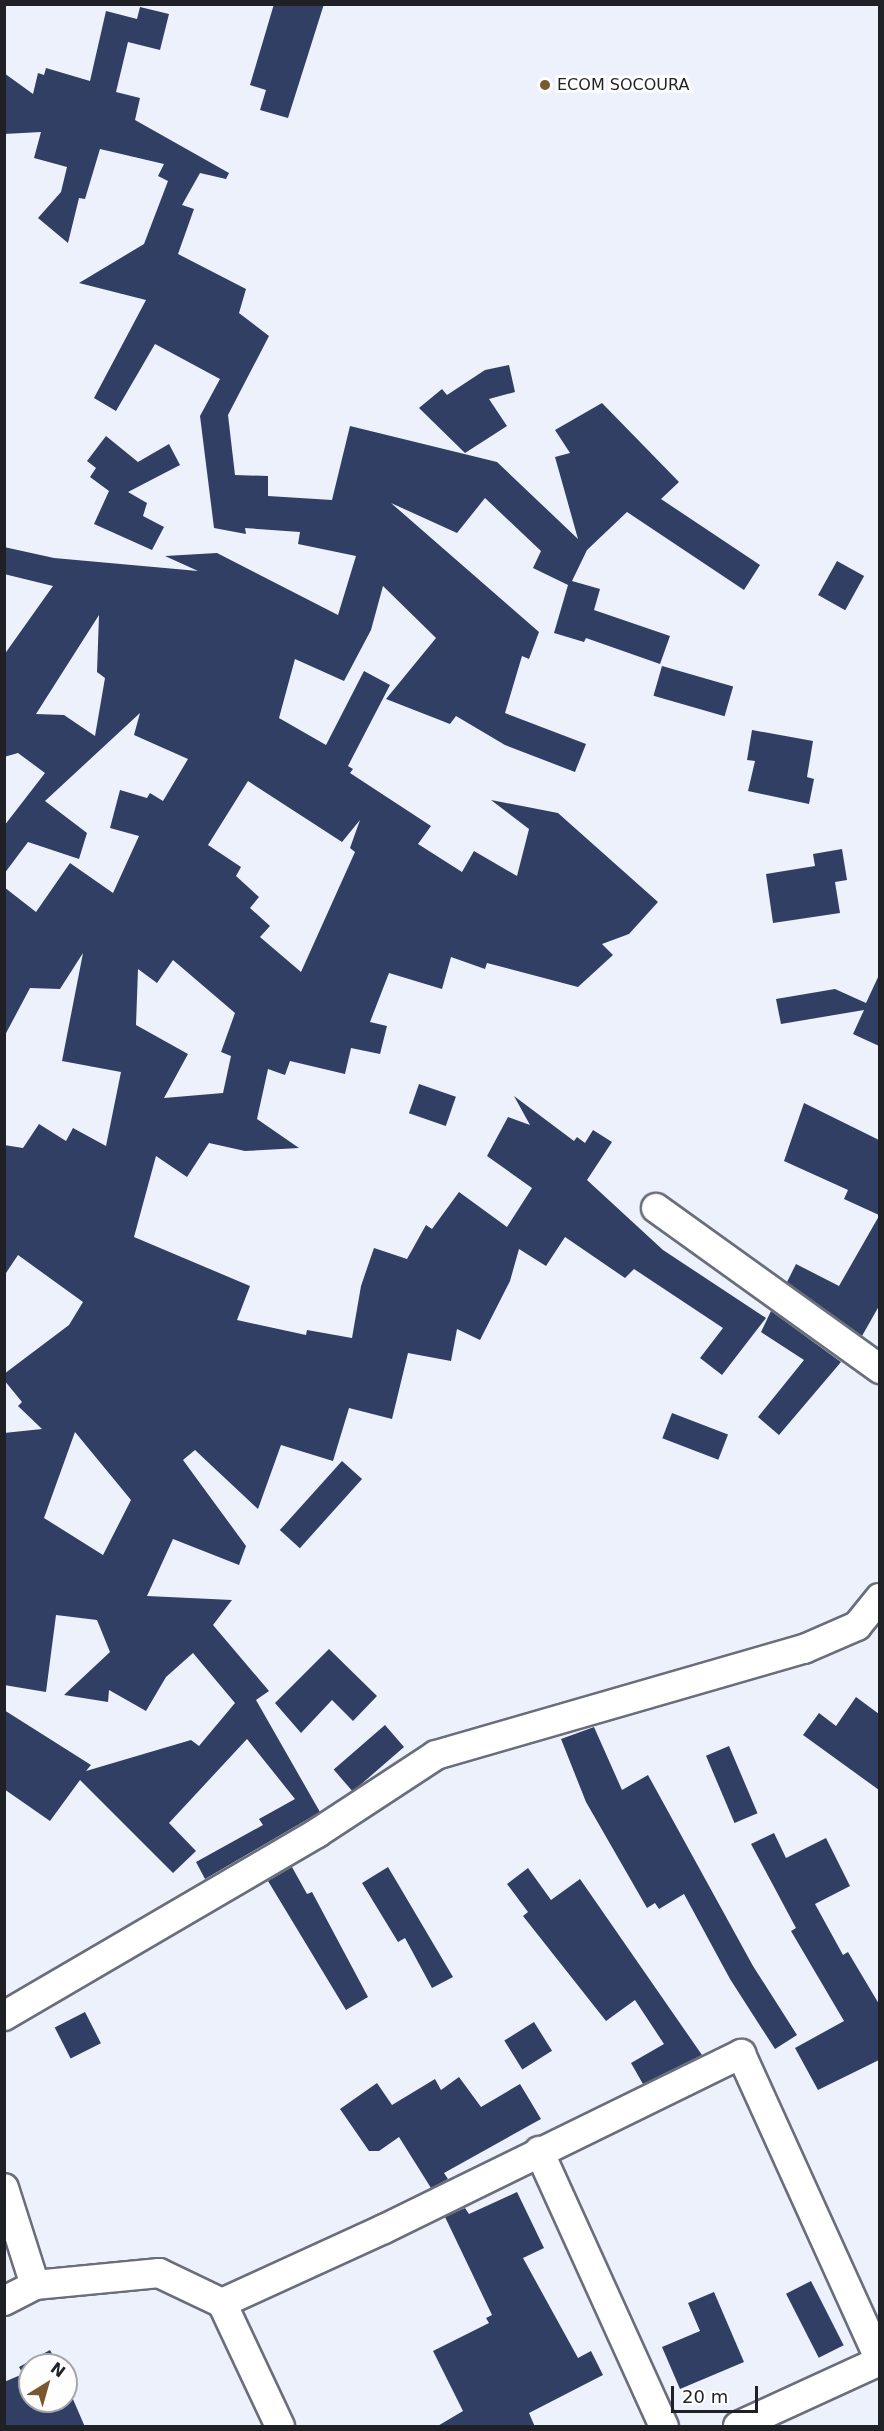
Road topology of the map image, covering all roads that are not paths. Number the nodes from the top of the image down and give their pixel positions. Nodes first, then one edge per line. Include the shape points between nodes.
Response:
1 (656, 1208) dead end
2 (879, 1369) edge
3 (879, 1598) edge
4 (4, 2016) edge
5 (539, 2151) junction
6 (4, 2188) edge
7 (35, 2285) junction
8 (4, 2301) edge
9 (222, 2303) junction
10 (879, 2361) edge
11 (280, 2427) edge
12 (663, 2427) edge
13 (738, 2427) edge

1 - 2 street
3 - 4 street via 857,1626 804,1649 436,1755 316,1833
5 - 9 street via 384,2229
5 - 10 street via 741,2054
5 - 12 street
6 - 7 street
7 - 8 street
7 - 9 street via 159,2273
9 - 11 street
10 - 13 street

